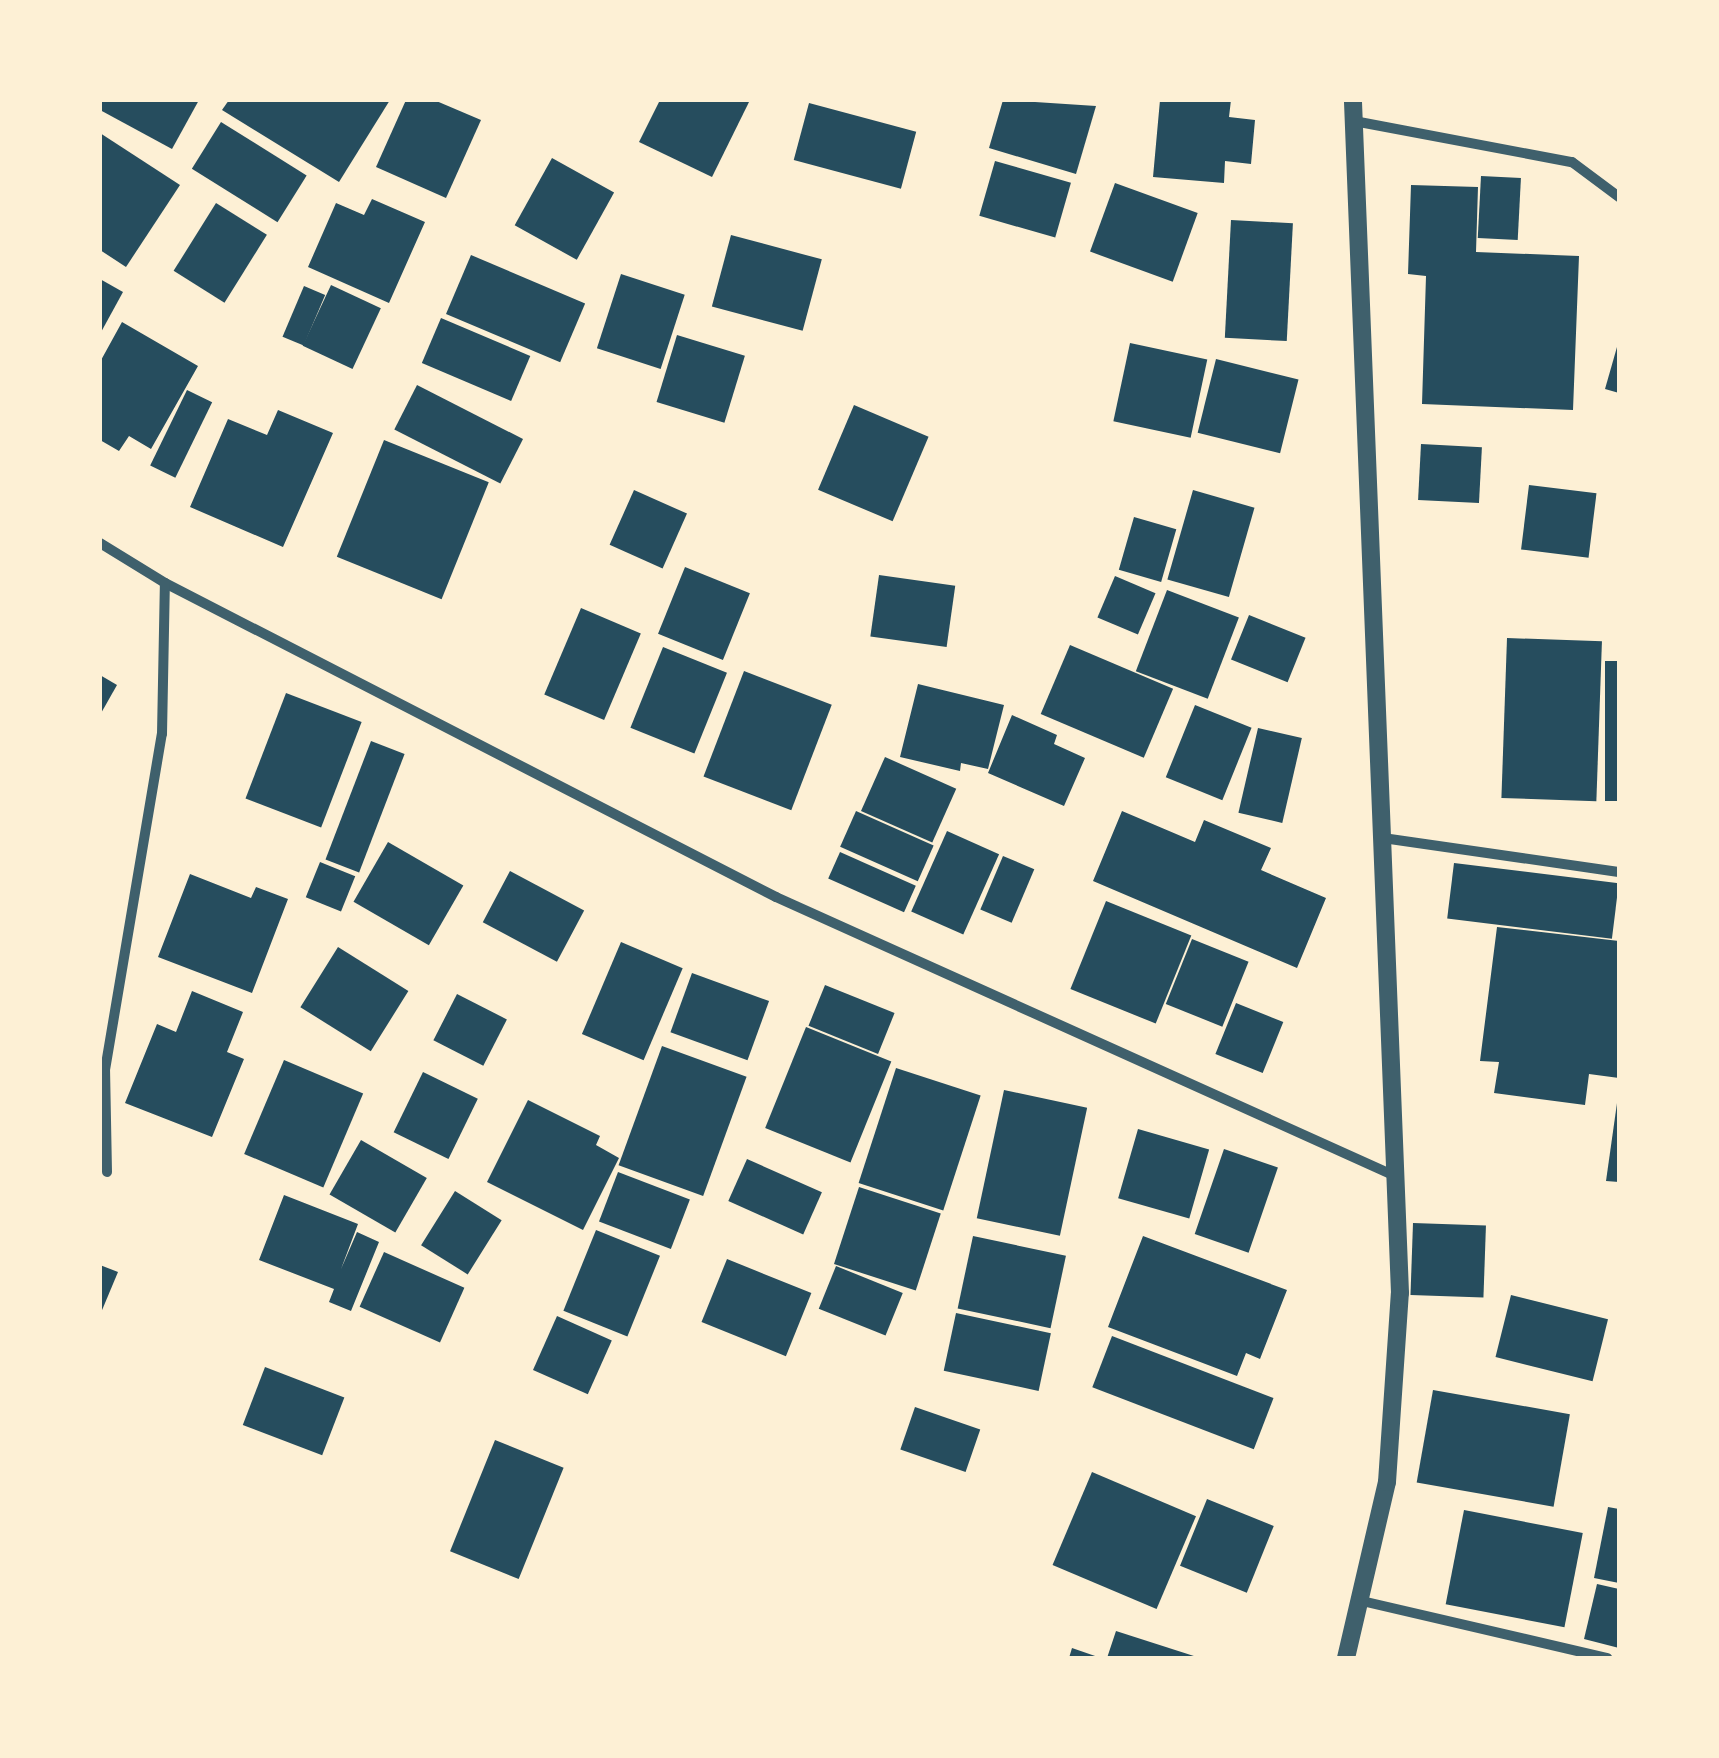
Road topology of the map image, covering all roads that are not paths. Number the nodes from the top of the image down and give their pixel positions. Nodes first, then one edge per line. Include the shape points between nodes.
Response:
1 (1353, 100) edge
2 (1354, 121) junction
3 (1619, 196) edge
4 (100, 543) edge
5 (165, 583) junction
6 (1382, 838) junction
7 (1619, 872) edge
8 (107, 1172) dead end
9 (1396, 1176) junction
10 (1362, 1602) junction
11 (1346, 1658) edge
12 (1607, 1658) edge

1 - 2 street
2 - 3 street via 1572,162
2 - 6 street
4 - 5 street
5 - 8 street via 162,734 105,1070
5 - 9 street via 776,897
6 - 7 street
6 - 9 street
9 - 10 street via 1400,1293 1387,1482
10 - 11 street
10 - 12 street

